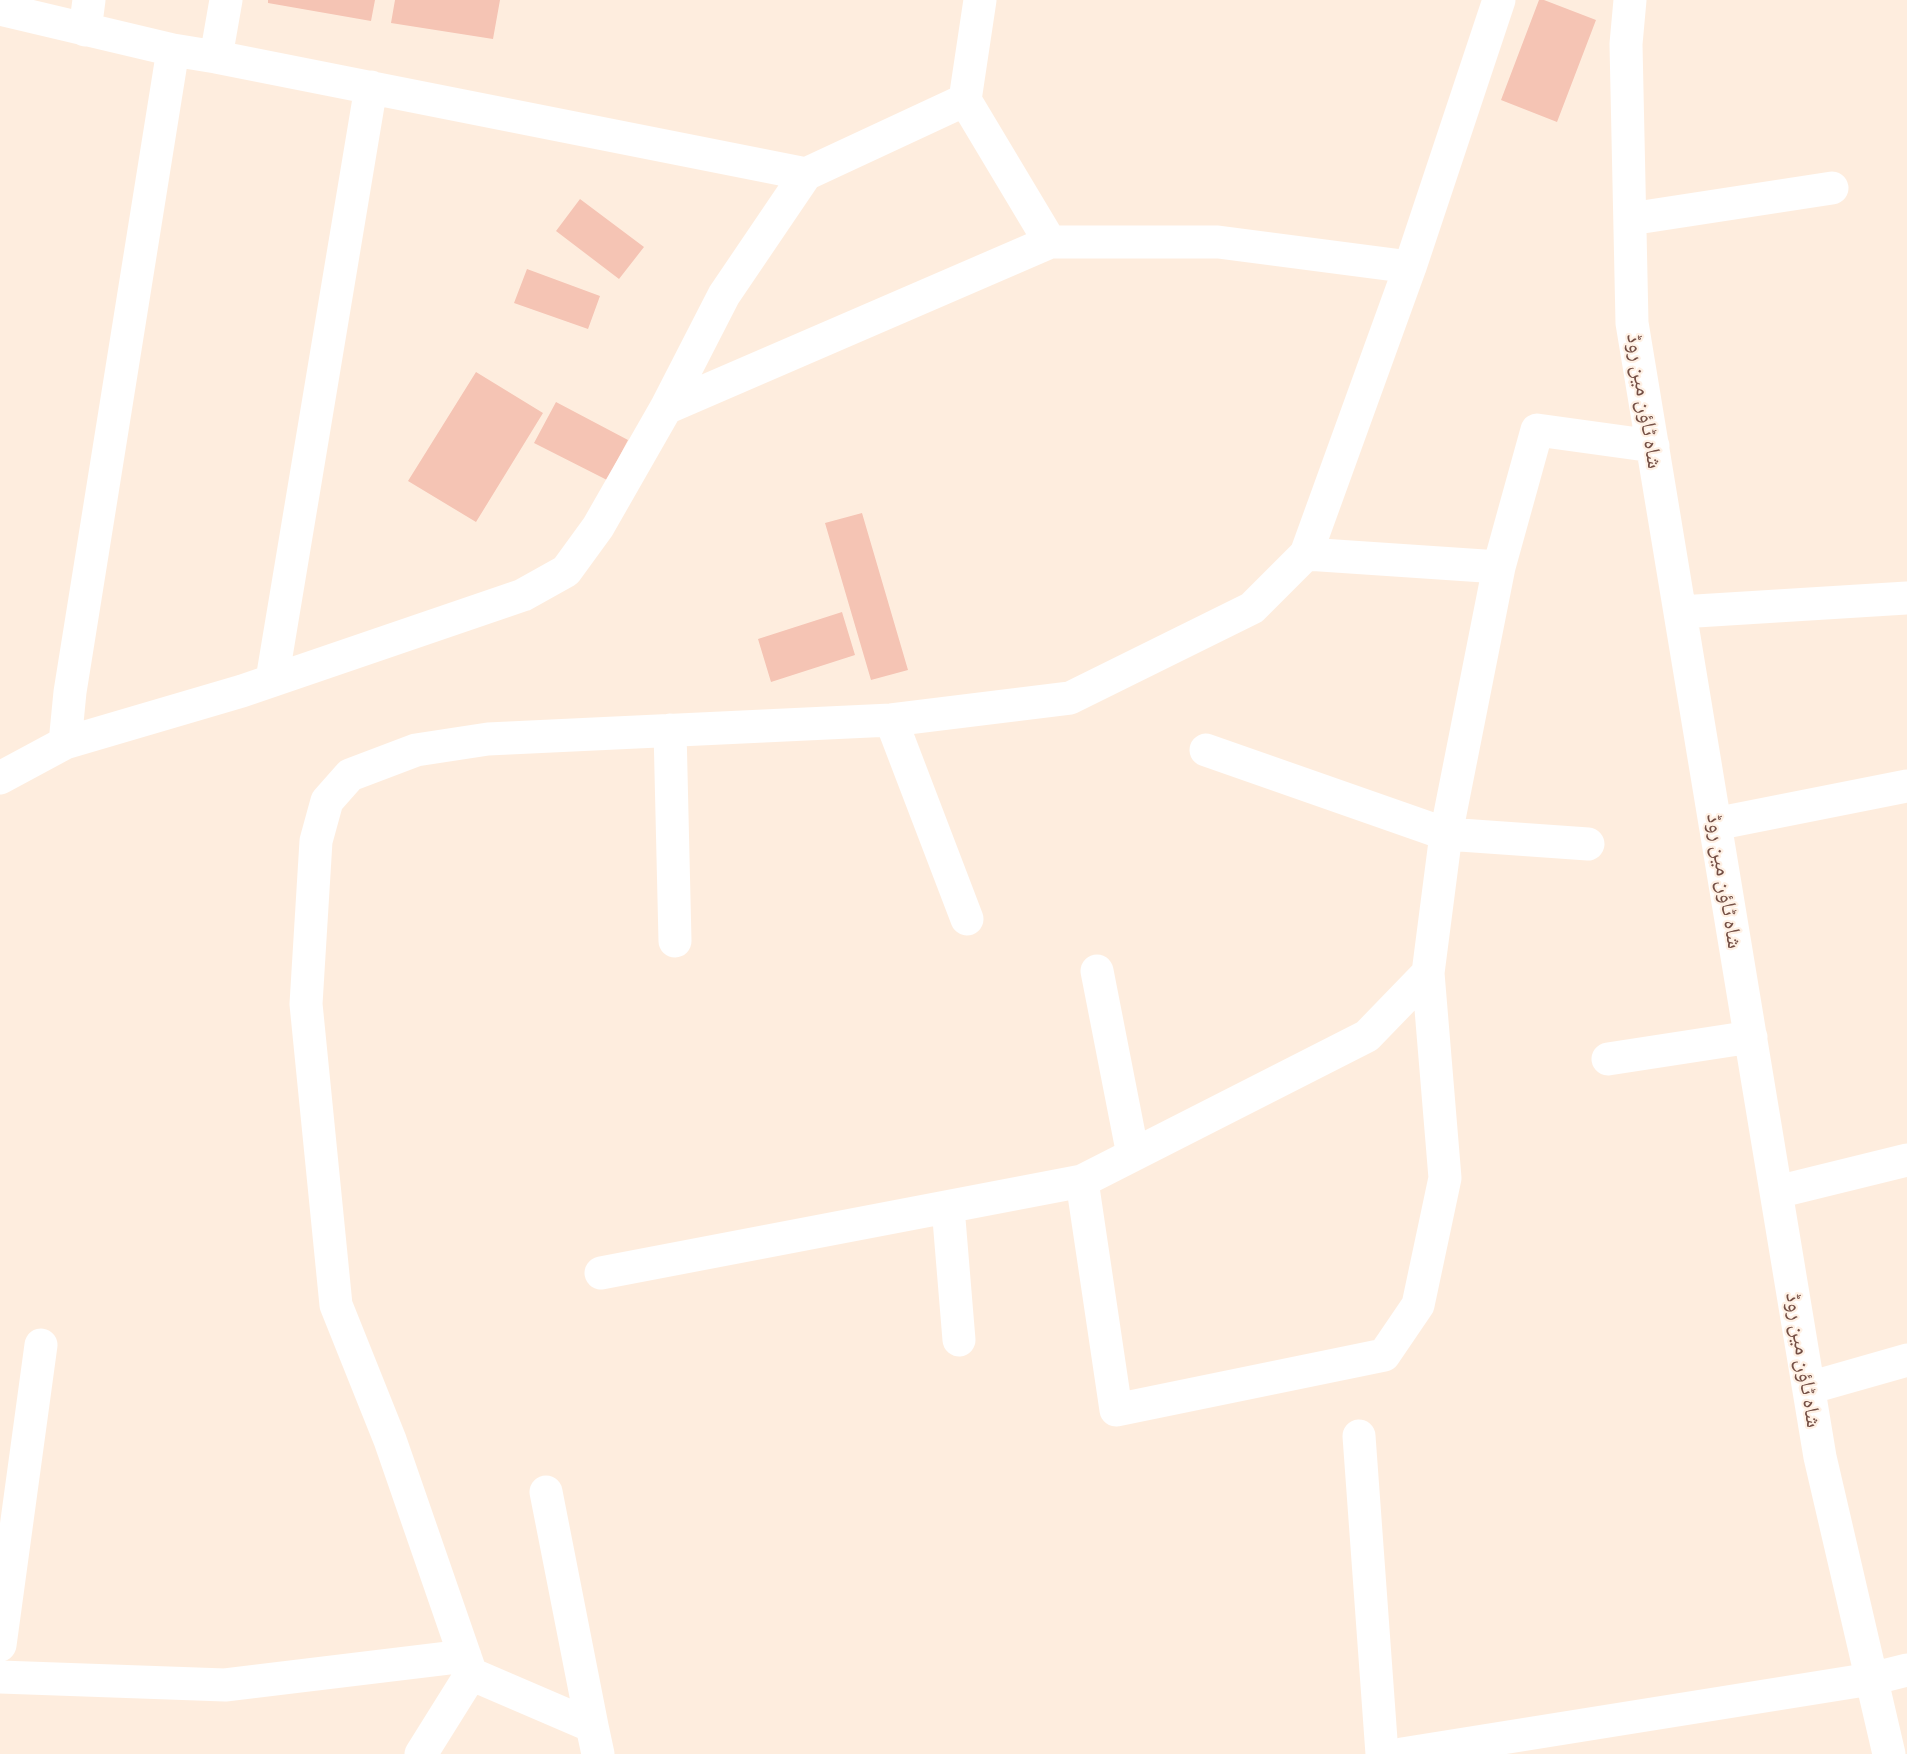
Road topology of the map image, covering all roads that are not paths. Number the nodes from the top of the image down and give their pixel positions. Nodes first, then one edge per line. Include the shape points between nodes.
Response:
1 (226, 0) edge
2 (980, 0) edge
3 (1499, 0) edge
4 (1630, 0) edge
5 (0, 9) edge
6 (87, 15) edge
7 (173, 50) junction
8 (216, 57) junction
9 (371, 87) junction
10 (965, 100) junction
11 (806, 174) junction
12 (1833, 188) dead end
13 (1630, 219) junction
14 (1050, 242) junction
15 (1410, 267) junction
16 (666, 408) junction
17 (1653, 446) junction
18 (1306, 554) junction
19 (1499, 567) junction
20 (1907, 598) edge
21 (1680, 612) junction
22 (272, 680) junction
23 (891, 720) junction
24 (670, 730) junction
25 (65, 743) junction
26 (1206, 750) dead end
27 (0, 778) edge
28 (1907, 786) edge
29 (1716, 824) junction
30 (1446, 834) junction
31 (1588, 844) dead end
32 (967, 919) dead end
33 (675, 941) dead end
34 (1097, 971) dead end
35 (1428, 973) junction
36 (1751, 1037) junction
37 (1608, 1059) dead end
38 (1133, 1155) junction
39 (1907, 1160) edge
40 (1082, 1182) junction
41 (1777, 1192) junction
42 (948, 1206) junction
43 (601, 1273) dead end
44 (959, 1340) dead end
45 (41, 1345) dead end
46 (1907, 1360) edge
47 (1809, 1388) junction
48 (1359, 1436) dead end
49 (546, 1492) dead end
50 (0, 1645) edge
51 (468, 1665) junction
52 (1907, 1670) edge
53 (0, 1677) edge
54 (1871, 1679) junction
55 (595, 1740) edge
56 (421, 1754) edge
57 (1383, 1754) edge
58 (1402, 1754) edge
59 (1889, 1754) edge

1 - 8 street
2 - 10 street
3 - 15 street
4 - 13 street, شاہ ٹاؤن مین روڈ via 1626,44
5 - 6 street
6 - 7 street
7 - 8 street
7 - 25 street
8 - 9 street
9 - 11 street
9 - 22 street
10 - 11 street
10 - 14 street
11 - 16 street via 724,295
12 - 13 street
13 - 17 street, شاہ ٹاؤن مین روڈ via 1632,323
14 - 15 street via 1218,242
14 - 16 street
15 - 18 street
16 - 22 street via 598,527 566,571 523,595
17 - 19 street via 1537,430
17 - 21 street, شاہ ٹاؤن مین روڈ
18 - 19 street
18 - 23 street via 1252,608 1070,698
19 - 30 street
20 - 21 street
21 - 29 street, شاہ ٹاؤن مین روڈ
22 - 25 street
23 - 24 street
23 - 32 street
24 - 33 street
24 - 51 street via 488,739 416,750 350,775 327,801 316,841 306,1004 336,1305 390,1440
25 - 27 street
26 - 30 street
28 - 29 street
29 - 36 street, شاہ ٹاؤن مین روڈ
30 - 31 street
30 - 35 street
34 - 38 street
35 - 38 street via 1367,1036
35 - 40 street via 1445,1178 1418,1305 1384,1355 1116,1410
36 - 37 street
36 - 41 street, شاہ ٹاؤن مین روڈ
38 - 40 street
39 - 41 street
40 - 42 street
41 - 47 street, شاہ ٹاؤن مین روڈ
42 - 43 street
42 - 44 street
45 - 50 street
46 - 47 street
47 - 54 street, شاہ ٹاؤن مین روڈ via 1820,1457
48 - 57 street
49 - 55 street
51 - 53 street via 225,1685
51 - 55 street
51 - 56 street
52 - 54 street
54 - 58 street
54 - 59 street, شاہ ٹاؤن مین روڈ

